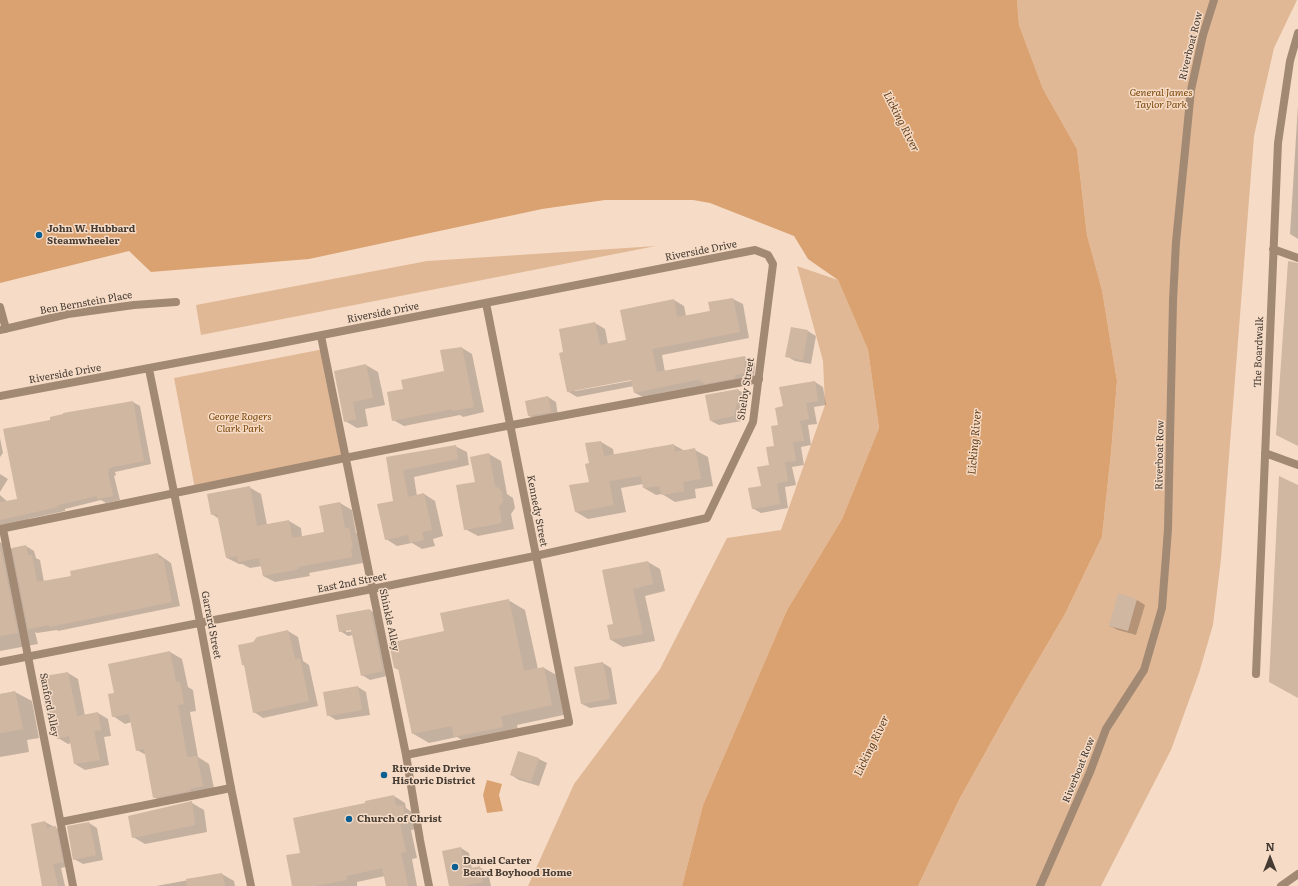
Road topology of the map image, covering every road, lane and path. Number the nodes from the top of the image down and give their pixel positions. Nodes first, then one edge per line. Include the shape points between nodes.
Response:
1 (1214, 0) edge
2 (1298, 33) edge
3 (1273, 249) junction
4 (768, 255) joint
5 (1298, 258) edge
6 (176, 302) dead end
7 (486, 303) junction
8 (0, 307) edge
9 (3, 330) edge
10 (321, 336) junction
11 (149, 369) junction
12 (758, 379) junction
13 (0, 396) edge
14 (510, 426) junction
15 (1265, 453) junction
16 (345, 458) junction
17 (1298, 465) edge
18 (174, 493) junction
19 (707, 518) joint
20 (2, 529) edge
21 (535, 556) junction
22 (372, 589) junction
23 (200, 622) junction
24 (29, 656) junction
25 (0, 662) edge
26 (1256, 674) dead end
27 (406, 755) junction
28 (231, 788) junction
29 (61, 822) junction
30 (1298, 874) edge
31 (73, 886) edge
32 (251, 886) edge
33 (429, 886) edge
34 (1040, 886) edge
35 (1281, 886) edge

1 - 34 street, Riverboat Row via 1191,90 1176,242 1168,529 1162,608 1144,670 1106,729
2 - 3 street, The Boardwalk via 1290,61 1278,143
3 - 5 street
3 - 15 street, The Boardwalk
4 - 7 street, Riverside Drive via 755,250
4 - 12 street, Shelby Street via 773,264
6 - 9 street, Ben Bernstein Place via 68,314
7 - 10 street, Riverside Drive
7 - 14 street, Kennedy Street
8 - 9 street
10 - 11 street, Riverside Drive
10 - 16 street, Shinkle Alley
11 - 13 street, Riverside Drive
11 - 18 street, Garrard Street
12 - 14 street
12 - 19 street, Shelby Street via 753,422
14 - 16 street
14 - 21 street, Kennedy Street
15 - 17 street
15 - 26 street, The Boardwalk
16 - 18 street
16 - 22 street, Shinkle Alley
18 - 20 street
18 - 23 street, Garrard Street
19 - 21 street, East 2nd Street
20 - 24 street, Sanford Alley
21 - 22 street, East 2nd Street
21 - 27 street, Kennedy Street via 569,722
22 - 23 street, East 2nd Street
22 - 27 street, Shinkle Alley
23 - 24 street, East 2nd Street
23 - 28 street, Garrard Street
24 - 25 street, East 2nd Street
24 - 29 street, Sanford Alley
27 - 33 street, Shinkle Alley
28 - 29 street
28 - 32 street, Garrard Street
29 - 31 street, Sanford Alley
30 - 35 street

